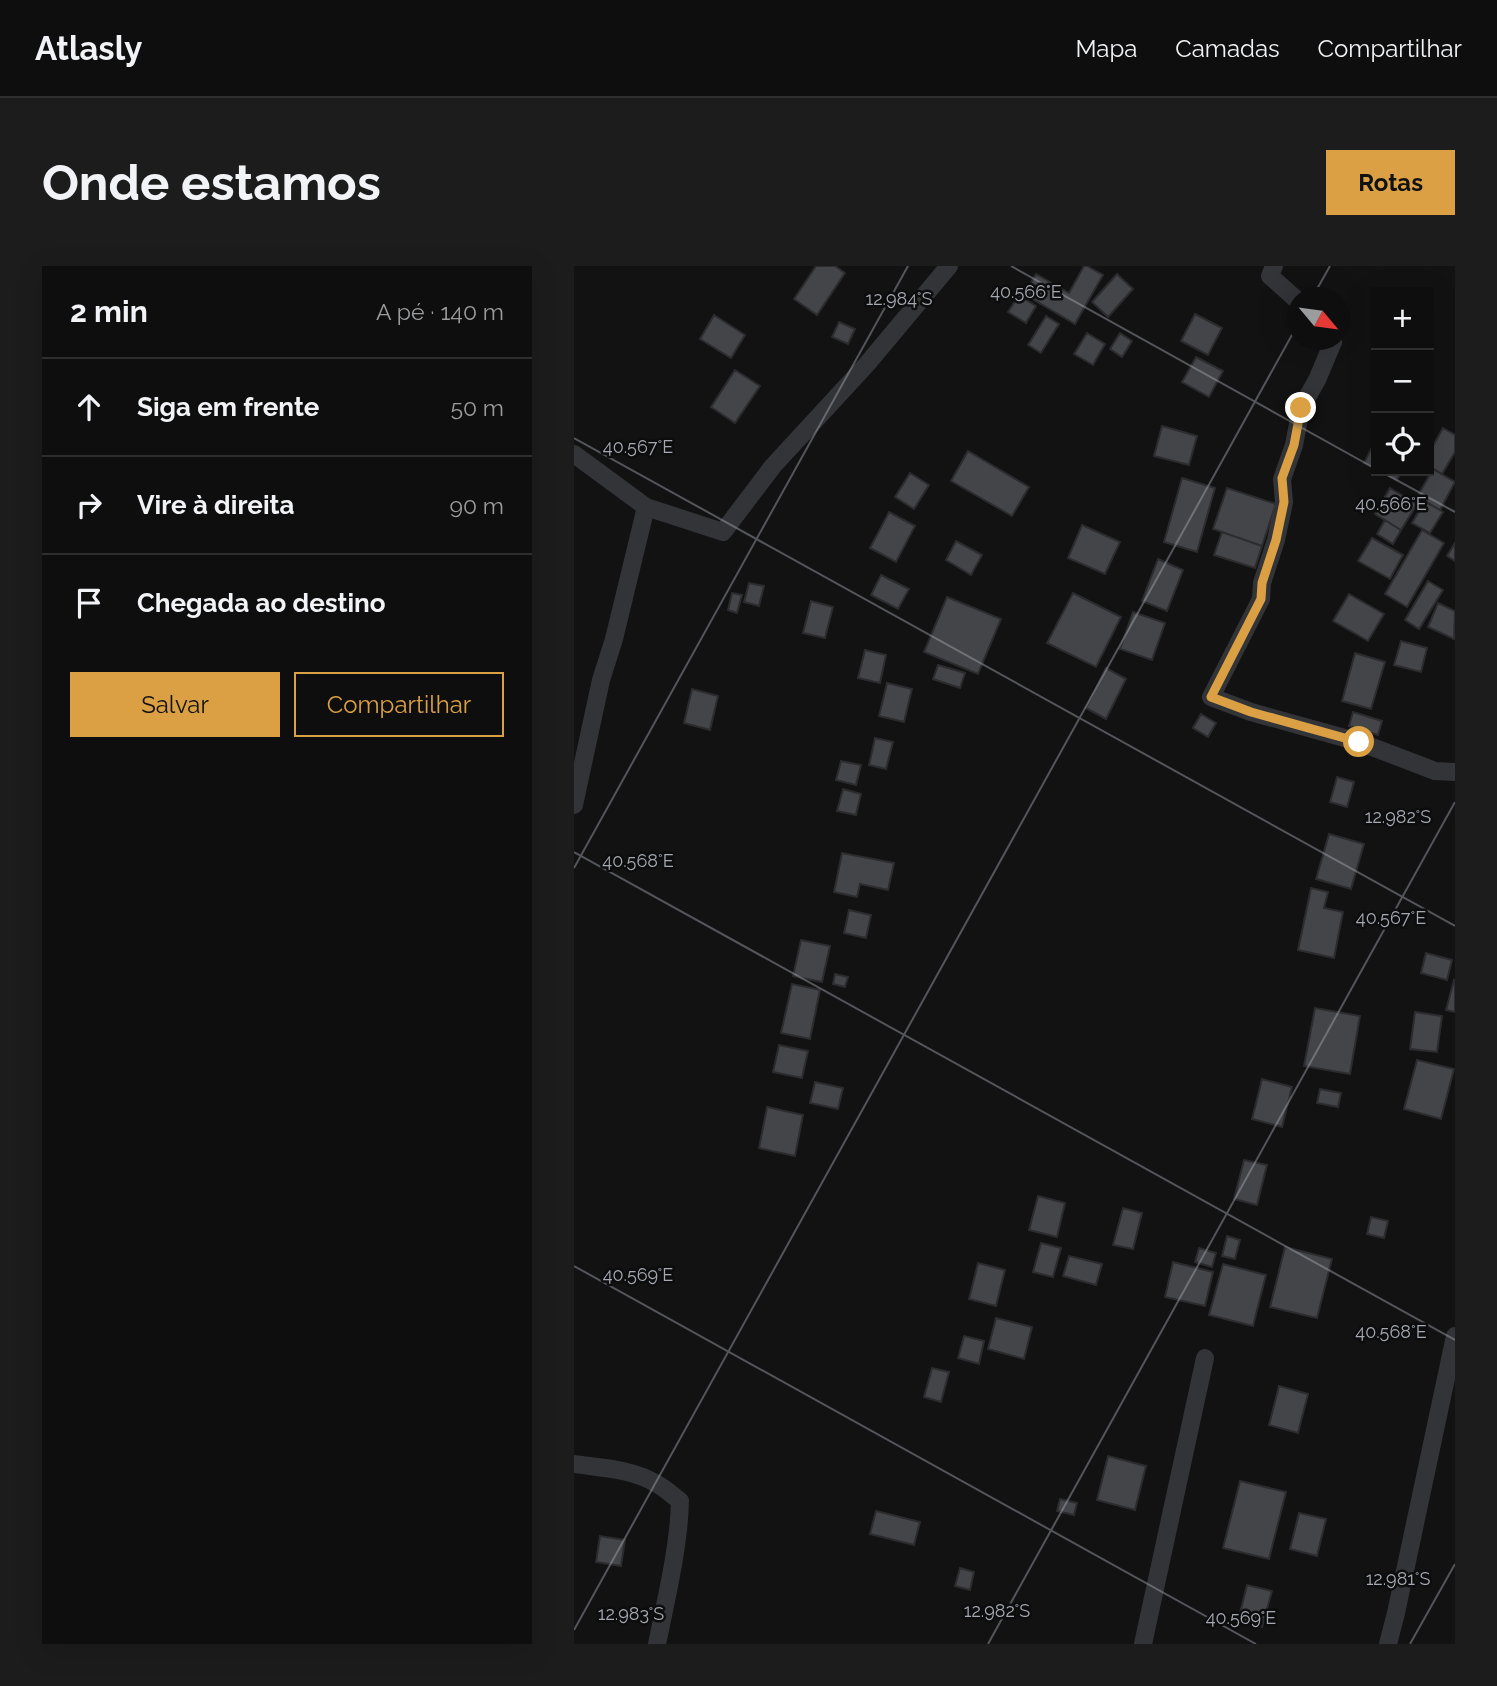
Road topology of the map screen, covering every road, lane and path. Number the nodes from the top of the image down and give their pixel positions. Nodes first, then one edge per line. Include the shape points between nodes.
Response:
1 (948, 266) edge
2 (1275, 266) edge
3 (1287, 292) edge
4 (1330, 350) edge
5 (574, 454) edge
6 (646, 507) junction
7 (1455, 772) edge
8 (574, 805) edge
9 (1455, 1336) edge
10 (1205, 1357) dead end
11 (574, 1464) edge
12 (657, 1644) edge
13 (1143, 1644) edge
14 (1388, 1644) edge

1 - 6 street via 867,364 773,466 723,532
2 - 3 street via 1270,276
4 - 7 street via 1301,408 1282,478 1284,502 1261,599 1211,697 1359,742 1435,771
5 - 6 street
6 - 8 street
9 - 14 street
10 - 13 street
11 - 12 street via 629,1472 659,1484 680,1501

